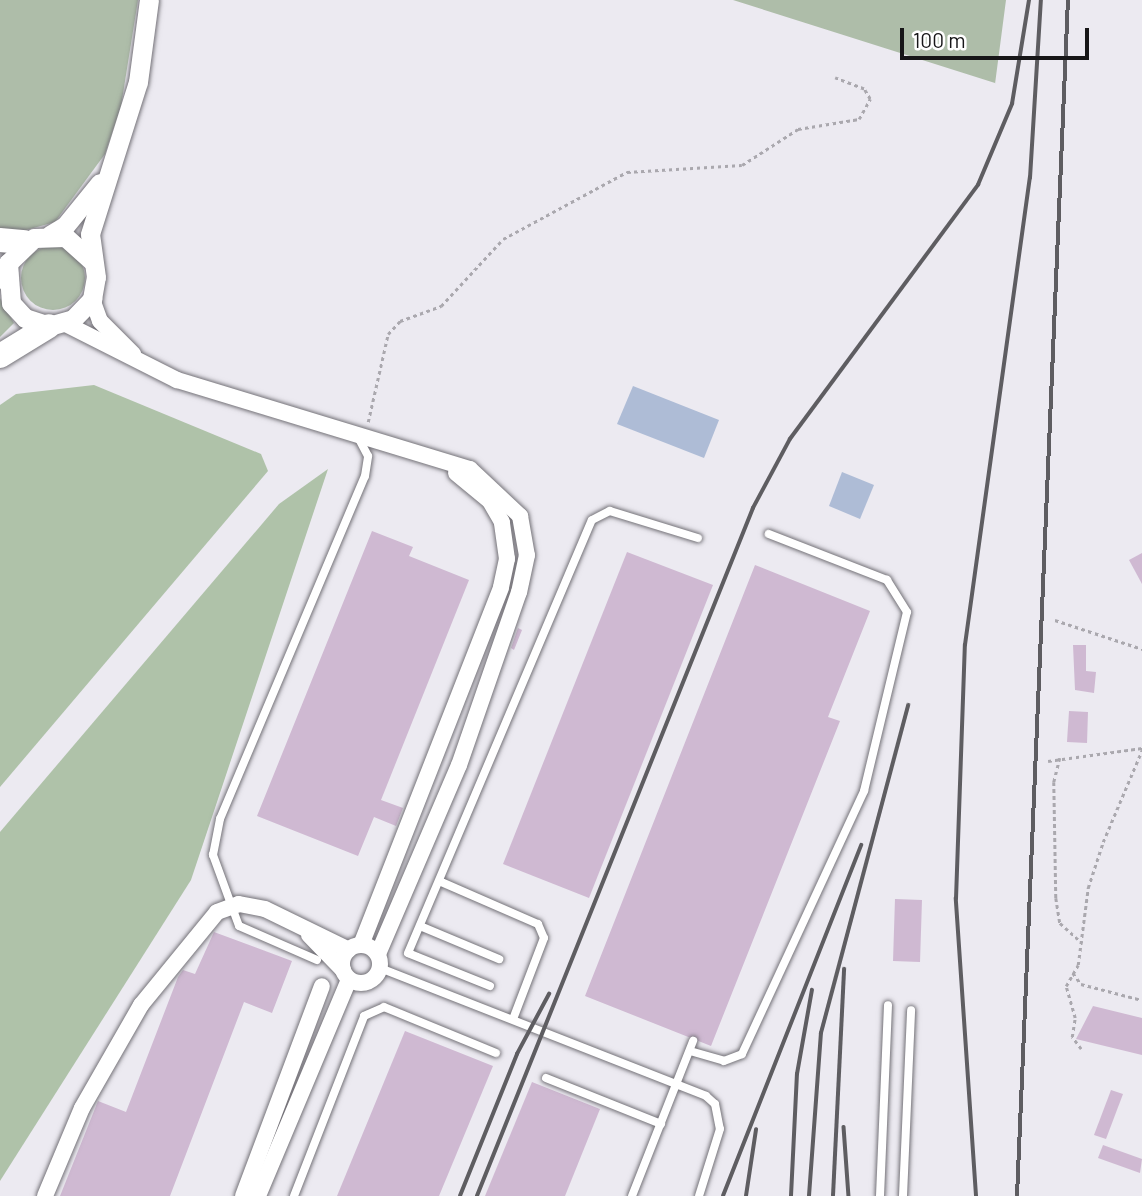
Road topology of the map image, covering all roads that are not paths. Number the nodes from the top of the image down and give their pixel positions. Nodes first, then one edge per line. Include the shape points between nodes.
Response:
1 (149, 0) edge
2 (107, 174) junction
3 (50, 234) junction
4 (0, 240) edge
5 (25, 242) junction
6 (92, 261) junction
7 (3, 275) edge
8 (92, 299) junction
9 (57, 324) junction
10 (0, 356) edge
11 (146, 365) junction
12 (361, 438) junction
13 (419, 455) junction
14 (769, 534) dead end
15 (698, 538) dead end
16 (439, 881) junction
17 (232, 904) junction
18 (287, 919) junction
19 (420, 926) junction
20 (355, 947) junction
21 (499, 959) dead end
22 (317, 960) dead end
23 (379, 961) junction
24 (346, 974) junction
25 (322, 986) dead end
26 (490, 986) dead end
27 (888, 1005) dead end
28 (911, 1010) dead end
29 (513, 1019) junction
30 (693, 1041) dead end
31 (690, 1051) junction
32 (496, 1054) dead end
33 (546, 1078) dead end
34 (680, 1085) junction
35 (661, 1124) junction
36 (45, 1196) edge
37 (243, 1196) edge
38 (258, 1196) edge
39 (294, 1196) edge
40 (632, 1196) edge
41 (699, 1196) edge
42 (880, 1196) edge
43 (903, 1196) edge

1 - 2 street via 138,82
2 - 3 street via 65,226
2 - 6 street via 90,234
3 - 5 street
3 - 6 street via 73,241
4 - 5 highway
5 - 7 street
6 - 8 street
7 - 9 street via 17,311
8 - 9 street
8 - 11 street via 100,321
9 - 10 highway
9 - 11 street
11 - 12 street
12 - 13 street
12 - 17 lane via 368,456 352,505 220,819 213,855
13 - 20 street via 463,477 490,501 502,522 507,559 437,761
13 - 23 street via 470,469 502,495 520,516 527,555 460,765
14 - 31 lane via 887,580 907,612 864,791 741,1054 724,1061
15 - 16 lane via 610,511 592,520
16 - 19 lane
16 - 29 lane via 538,924 544,938
17 - 18 street
17 - 22 lane via 239,926
17 - 36 street via 190,937 141,1005 82,1108
18 - 20 street
18 - 24 street
19 - 21 lane
19 - 26 lane via 408,953
20 - 23 street
20 - 24 street
23 - 24 street via 368,982
23 - 29 lane
24 - 38 street
25 - 37 street
27 - 42 lane
28 - 43 lane
29 - 34 lane
30 - 31 lane
31 - 34 lane
32 - 39 lane via 384,1007 364,1016
33 - 35 lane
34 - 35 lane
34 - 41 lane via 706,1096 719,1115
35 - 40 lane

